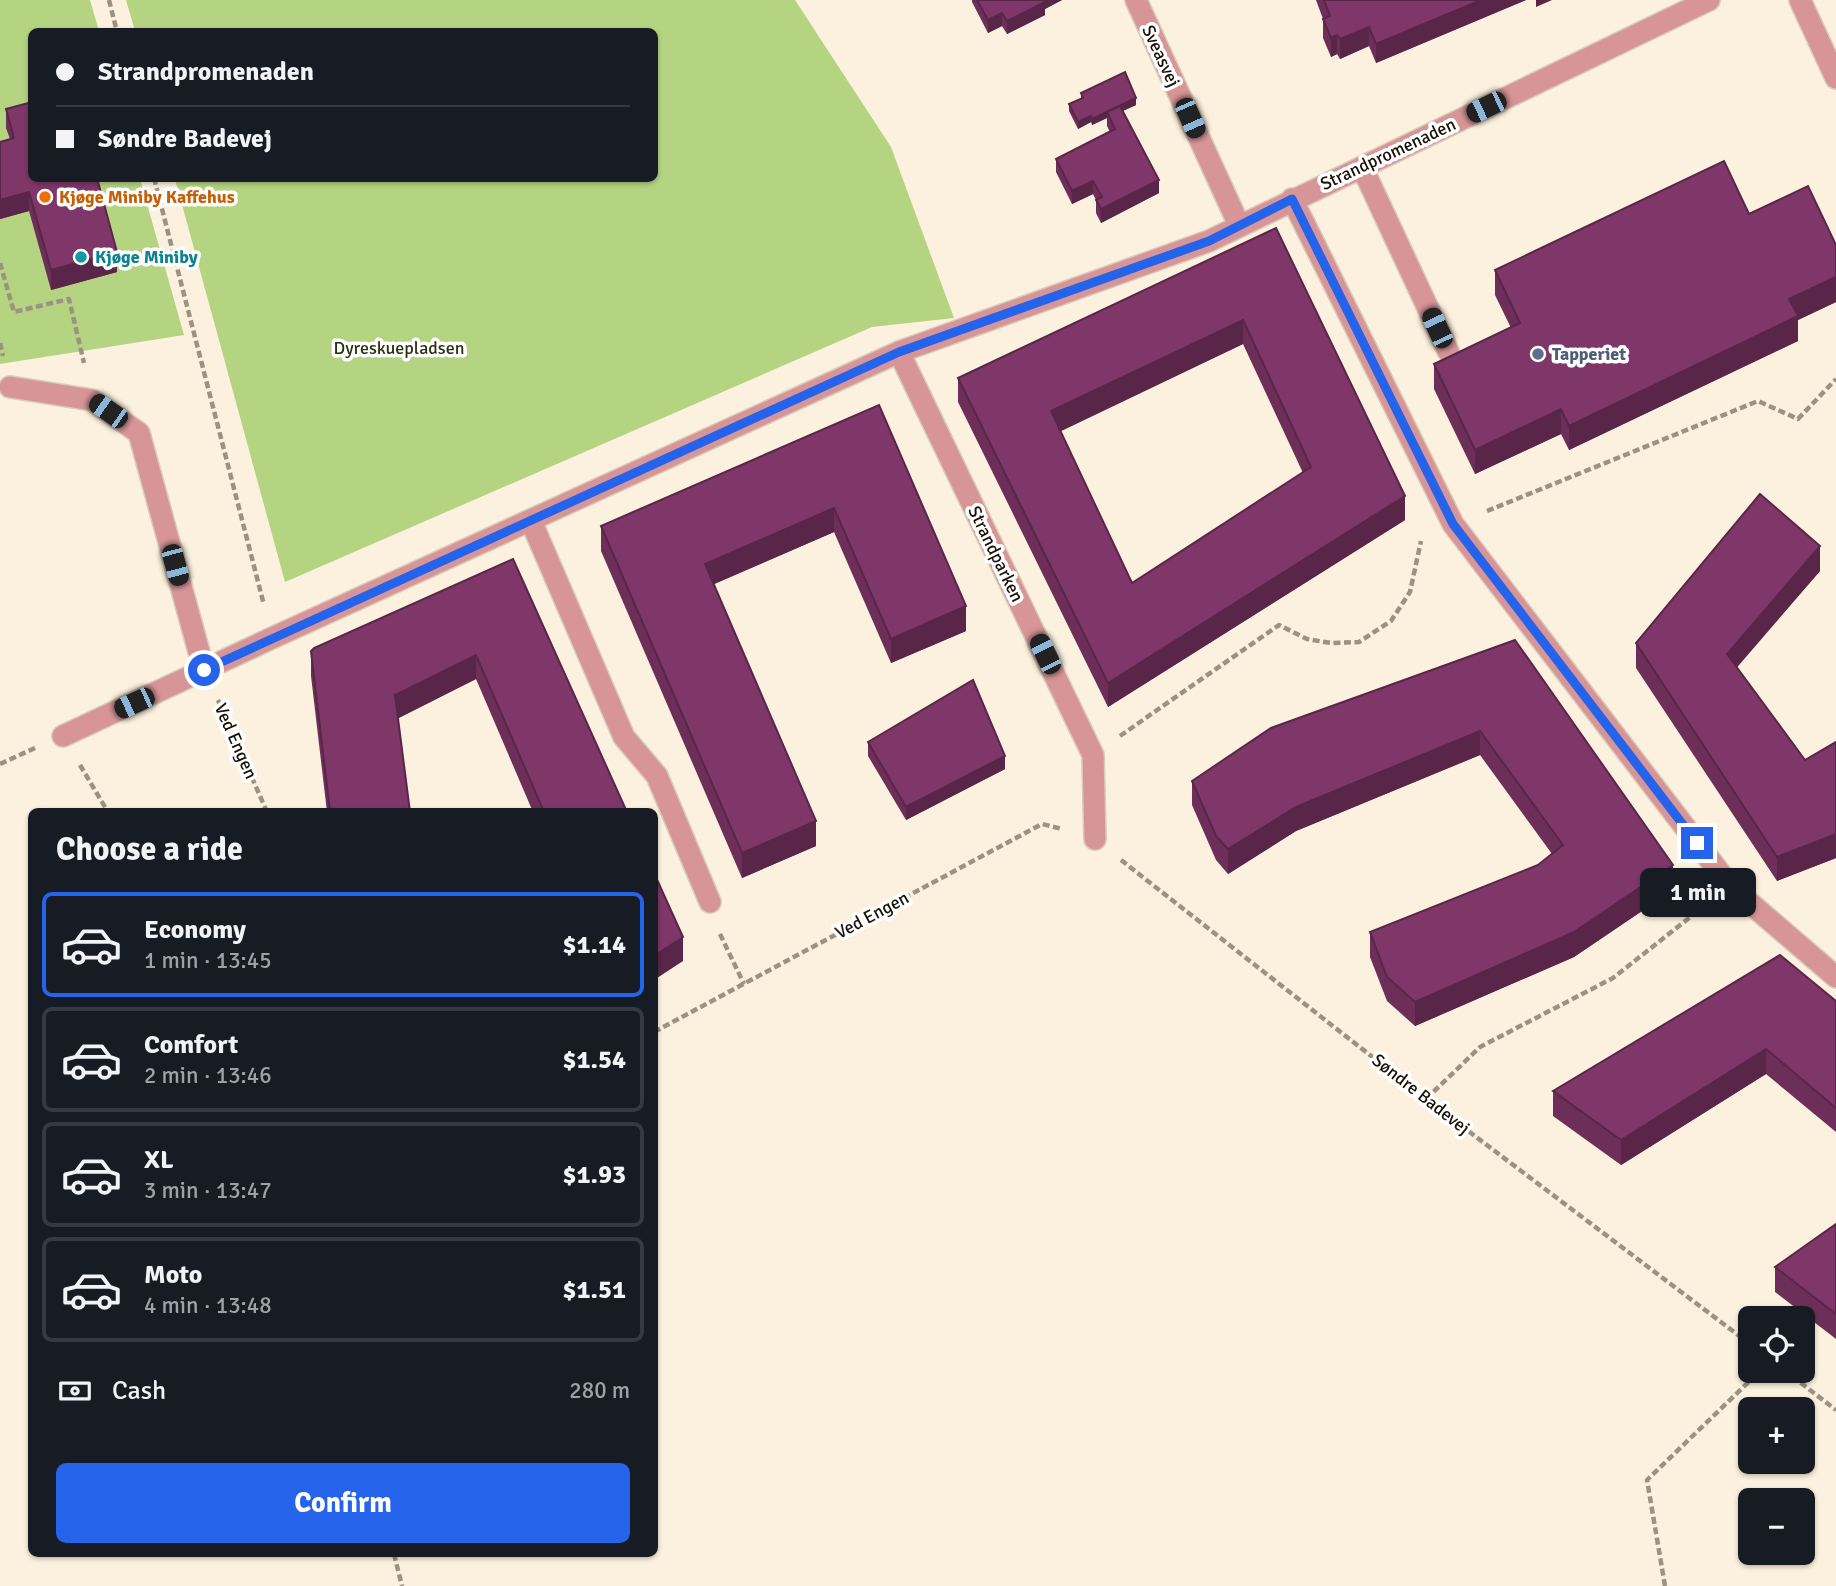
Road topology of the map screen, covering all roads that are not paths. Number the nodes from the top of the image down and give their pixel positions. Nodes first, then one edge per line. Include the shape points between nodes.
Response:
1 (1136, 0) edge
2 (1709, 0) edge
3 (1800, 0) edge
4 (1836, 78) edge
5 (1362, 167) junction
6 (1292, 199) junction
7 (1239, 225) junction
8 (1448, 351) dead end
9 (899, 352) junction
10 (10, 387) dead end
11 (531, 521) junction
12 (204, 670) junction
13 (63, 736) road end
14 (1095, 839) road end
15 (710, 902) road end
16 (1836, 977) edge

1 - 7 street, Sveasvej
2 - 5 street, Strandpromenaden
3 - 4 street
5 - 6 street, Strandpromenaden
5 - 8 street
6 - 7 street, Strandpromenaden
6 - 16 street via 1453,524 1730,886
7 - 9 street, Strandpromenaden via 1209,241
9 - 11 street, Strandpromenaden
9 - 14 street, Strandparken via 1093,755
10 - 12 street via 92,400 139,433
11 - 12 street, Strandpromenaden
11 - 15 street via 624,737 657,776
12 - 13 street, Strandpromenaden

